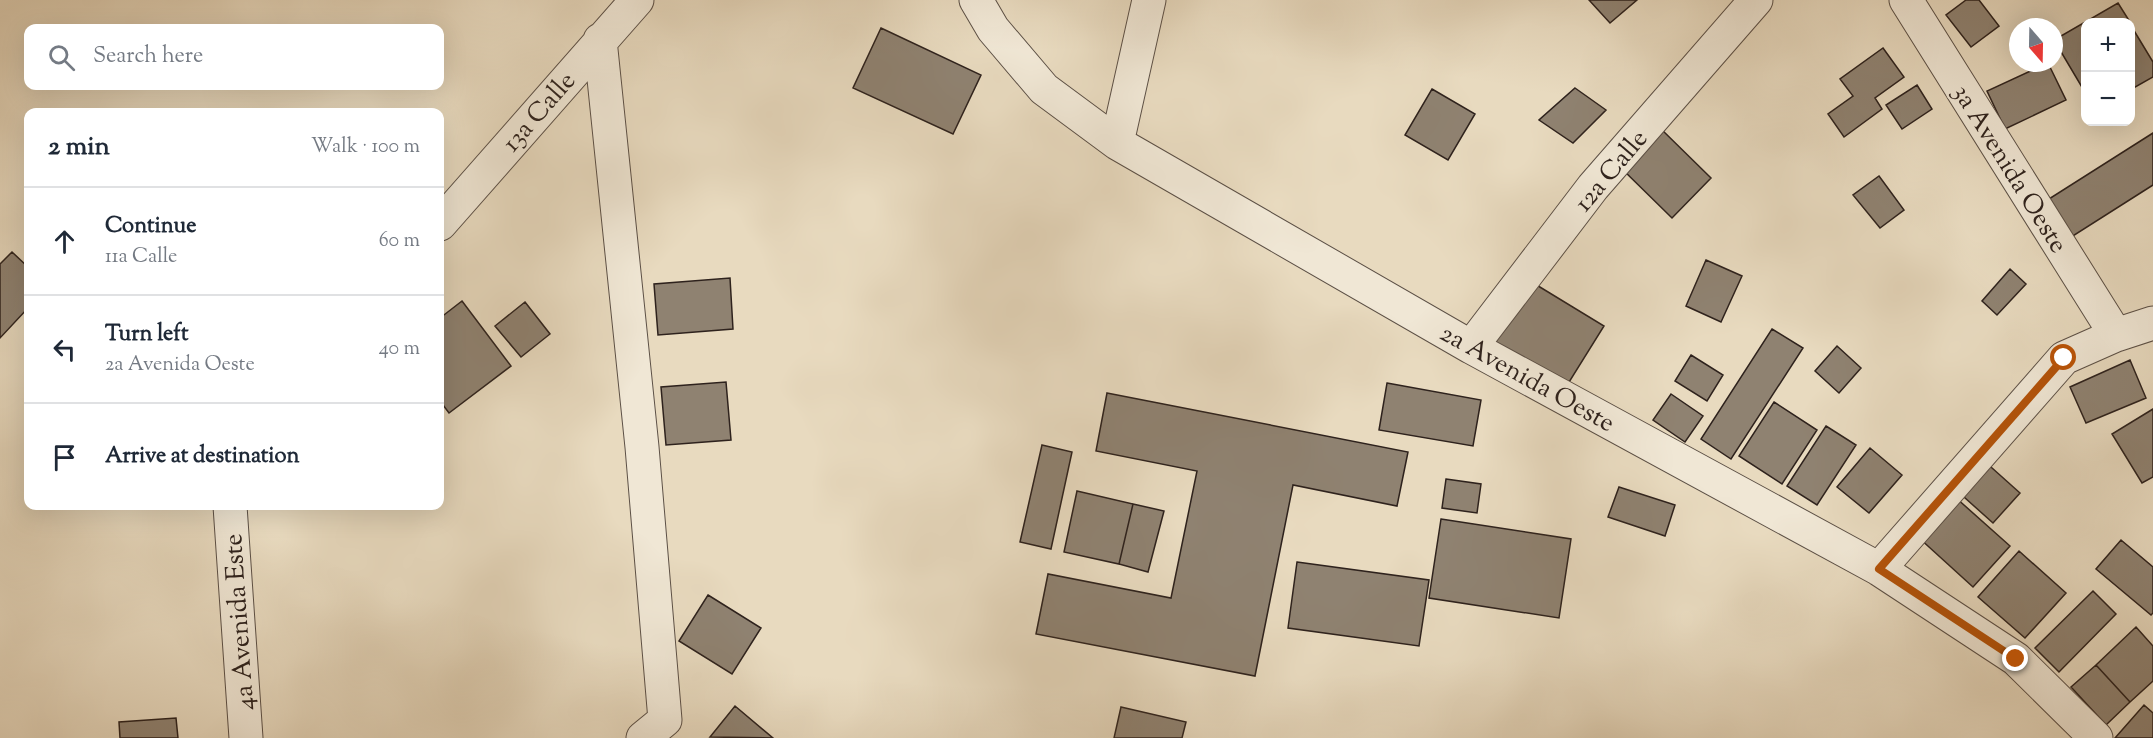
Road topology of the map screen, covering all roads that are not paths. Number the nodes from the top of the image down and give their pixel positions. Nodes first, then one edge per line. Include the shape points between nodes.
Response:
1 (637, 0) edge
2 (976, 0) edge
3 (1149, 0) edge
4 (1756, 0) edge
5 (1906, 0) edge
6 (600, 40) junction
7 (1117, 143) junction
8 (444, 219) edge
9 (2153, 323) edge
10 (2116, 335) junction
11 (1471, 347) junction
12 (230, 510) edge
13 (1879, 569) junction
14 (246, 738) edge
15 (643, 738) edge
16 (2096, 738) edge

1 - 6 street, 13a Calle
2 - 7 street, 2a Avenida Oeste via 993,29 1044,89
3 - 7 street
4 - 11 street, 12a Calle via 1593,187
5 - 10 street, 3a Avenida Oeste
6 - 8 street, 13a Calle
6 - 15 street via 642,447 665,720
7 - 11 street, 2a Avenida Oeste
9 - 10 street
10 - 13 street via 2064,358
11 - 13 street, 2a Avenida Oeste
12 - 14 street, 4a Avenida Este
13 - 16 street, 2a Avenida Oeste via 2016,659

